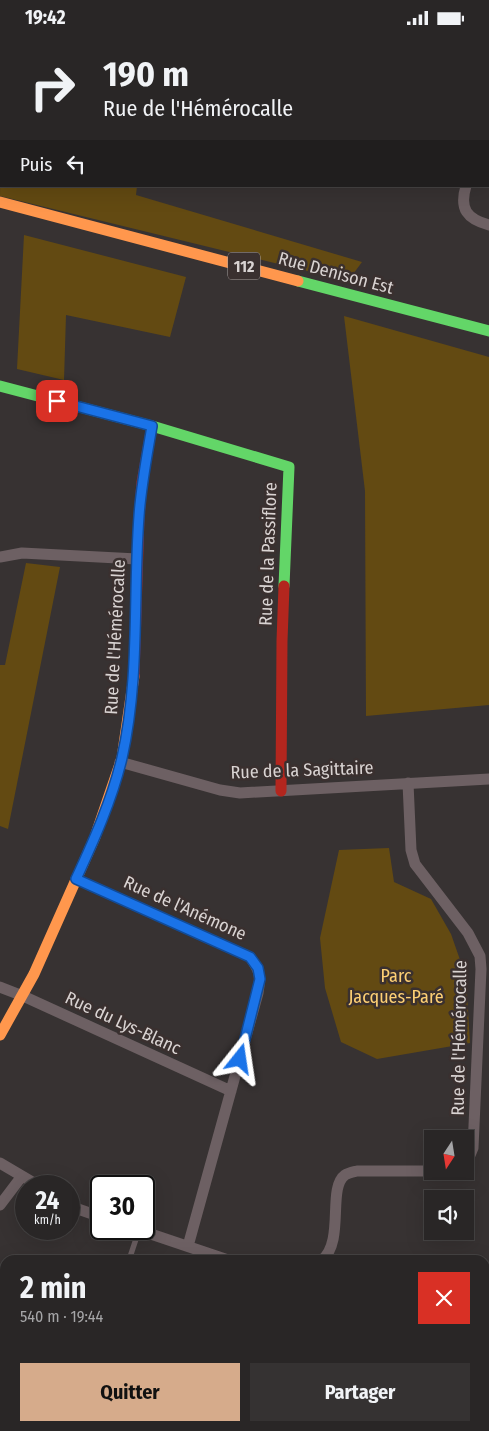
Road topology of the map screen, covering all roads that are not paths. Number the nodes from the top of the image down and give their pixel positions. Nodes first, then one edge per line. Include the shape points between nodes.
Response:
1 (466, 187) edge
2 (0, 201) edge
3 (489, 225) edge
4 (489, 331) edge
5 (0, 387) edge
6 (152, 426) junction
7 (0, 557) edge
8 (137, 559) junction
9 (120, 762) junction
10 (489, 779) edge
11 (408, 783) junction
12 (281, 791) junction
13 (76, 879) junction
14 (0, 987) edge
15 (23, 996) junction
16 (0, 1035) edge
17 (231, 1091) junction
18 (474, 1130) edge
19 (0, 1163) edge
20 (424, 1171) edge
21 (20, 1175) edge
22 (15, 1185) edge
23 (0, 1205) edge
24 (155, 1235) edge
25 (135, 1240) edge
26 (188, 1246) junction
27 (130, 1255) edge
28 (214, 1255) edge
29 (328, 1255) edge

1 - 3 street via 463,201 468,214 474,220
2 - 4 street, Rue Denison Est / 112
5 - 6 street, Rue de la Passiflore
6 - 8 street, Rue de l'Hémérocalle via 142,482
6 - 12 street, Rue de la Passiflore via 289,467 282,641
7 - 8 street via 22,553
8 - 9 street, Rue de l'Hémérocalle via 133,681
9 - 12 street, Rue de la Sagittaire via 230,792
9 - 13 street, Rue de l'Hémérocalle via 98,829
10 - 11 street, Rue de la Sagittaire
11 - 12 street, Rue de la Sagittaire
11 - 18 street, Rue de l'Hémérocalle via 415,864 468,933 480,956
13 - 15 street, Rue de l'Hémérocalle
13 - 17 street, Rue de l'Anémone via 250,957 258,968 260,979
14 - 15 street, Rue du Lys-Blanc
15 - 16 street, Rue de l'Hémérocalle
15 - 17 street, Rue du Lys-Blanc
17 - 26 street, Rue de l'Anémone
19 - 21 street
20 - 29 street via 357,1171 345,1175 338,1185 333,1241
22 - 23 street
24 - 26 street
25 - 27 lane
26 - 28 street

